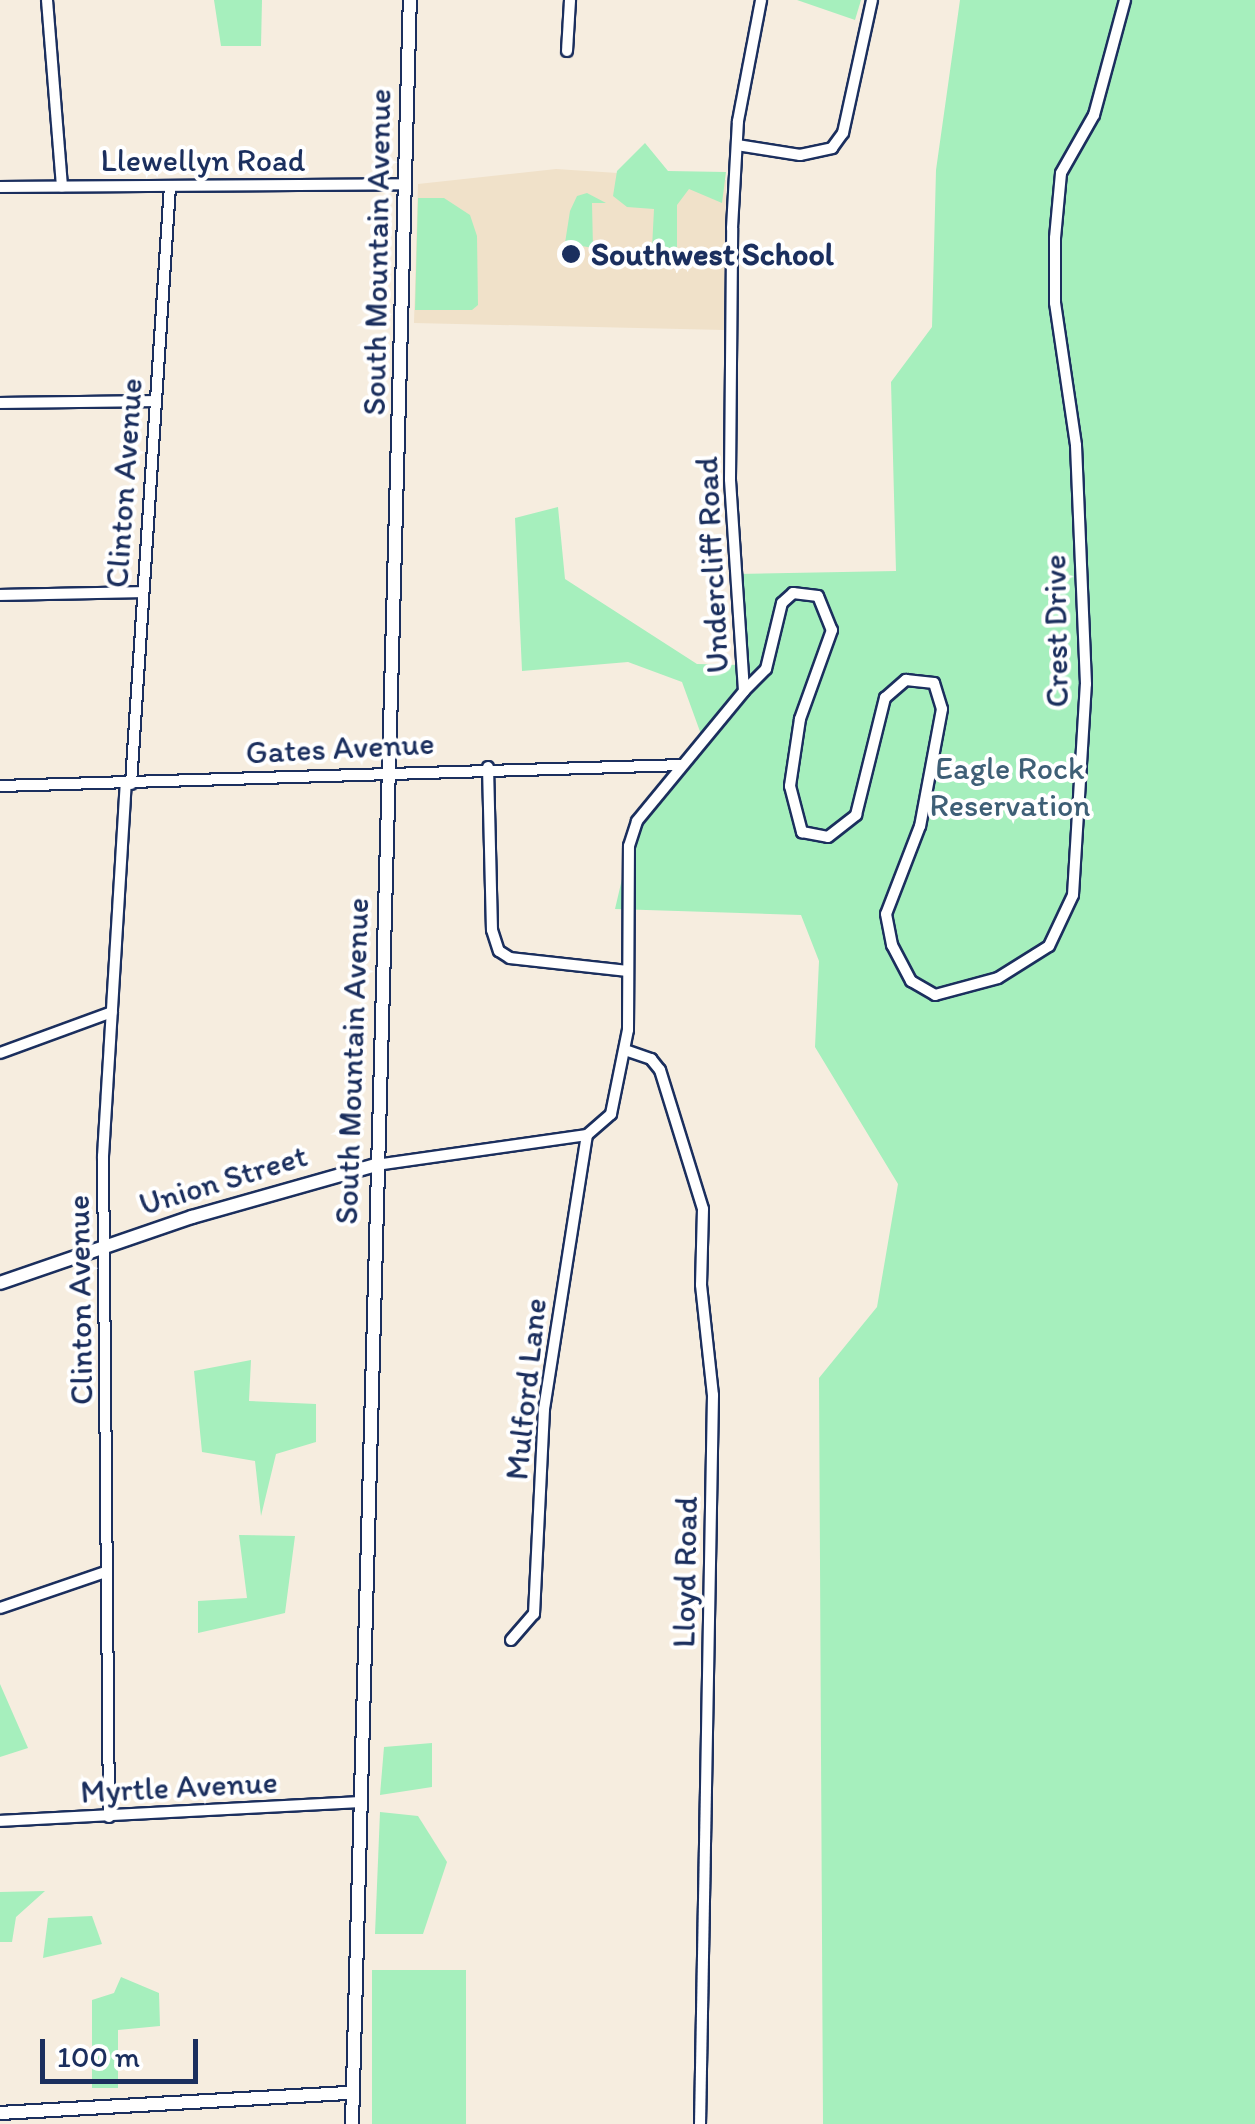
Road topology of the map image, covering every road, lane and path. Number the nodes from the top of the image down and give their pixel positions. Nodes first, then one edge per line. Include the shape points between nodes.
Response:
1 (48, 0) edge
2 (410, 0) edge
3 (570, 0) edge
4 (760, 0) edge
5 (872, 0) edge
6 (1126, 0) edge
7 (567, 50) dead end
8 (737, 144) junction
9 (406, 184) junction
10 (62, 186) junction
11 (170, 186) junction
12 (0, 187) edge
13 (155, 400) junction
14 (0, 403) edge
15 (142, 592) junction
16 (0, 595) edge
17 (744, 691) junction
18 (682, 765) junction
19 (488, 767) junction
20 (388, 770) junction
21 (128, 784) junction
22 (0, 786) edge
23 (628, 971) junction
24 (112, 1012) junction
25 (625, 1050) junction
26 (0, 1053) edge
27 (586, 1135) junction
28 (376, 1164) junction
29 (104, 1245) junction
30 (0, 1284) edge
31 (105, 1572) junction
32 (0, 1608) edge
33 (511, 1640) dead end
34 (361, 1802) junction
35 (108, 1816) junction
36 (0, 1821) edge
37 (352, 2093) junction
38 (0, 2113) edge
39 (74, 2117) edge
40 (352, 2124) edge
41 (700, 2124) edge

1 - 10 street
2 - 9 street, South Mountain Avenue
3 - 7 street
4 - 8 street, Undercliff Road
5 - 8 street via 844,132 832,148 800,155
6 - 17 street, Crest Drive via 1099,102 1061,173 1054,238 1055,304 1076,445 1086,684 1073,895 1059,934 998,978 948,995 923,992 892,945 886,914 920,826 940,690 916,679 886,698 856,816 828,838 802,832 790,786 800,719 832,630 818,596 793,593 782,603 766,669
8 - 17 street, Undercliff Road via 730,478
9 - 11 street, Llewellyn Road
9 - 20 street, South Mountain Avenue
10 - 11 street, Llewellyn Road
10 - 12 street, Llewellyn Road
11 - 13 street, Clinton Avenue
13 - 14 street
13 - 15 street, Clinton Avenue
15 - 16 street
15 - 21 street, Clinton Avenue
17 - 18 street, Undercliff Road
18 - 19 street, Gates Avenue
18 - 23 street, Undercliff Road via 646,806 630,846
19 - 20 street, Gates Avenue
19 - 23 street via 492,930 499,951 510,958
20 - 21 street, Gates Avenue
20 - 28 street, South Mountain Avenue
21 - 22 street, Gates Avenue
21 - 24 street, Clinton Avenue
23 - 25 street, Undercliff Road
24 - 26 street
24 - 29 street, Clinton Avenue
25 - 27 street, Undercliff Road via 612,1114
25 - 41 street, Lloyd Road via 660,1070 703,1209 701,1285 713,1395
27 - 28 street, Union Street
27 - 33 street, Mulford Lane via 544,1409 534,1614
28 - 29 street, Union Street
28 - 34 street, South Mountain Avenue
29 - 30 street, Union Street
29 - 31 street, Clinton Avenue
31 - 32 street
31 - 35 street, Clinton Avenue
34 - 35 street, Myrtle Avenue
34 - 37 street, South Mountain Avenue
35 - 36 street, Myrtle Avenue
37 - 39 street
37 - 40 street, South Mountain Avenue
38 - 39 street

